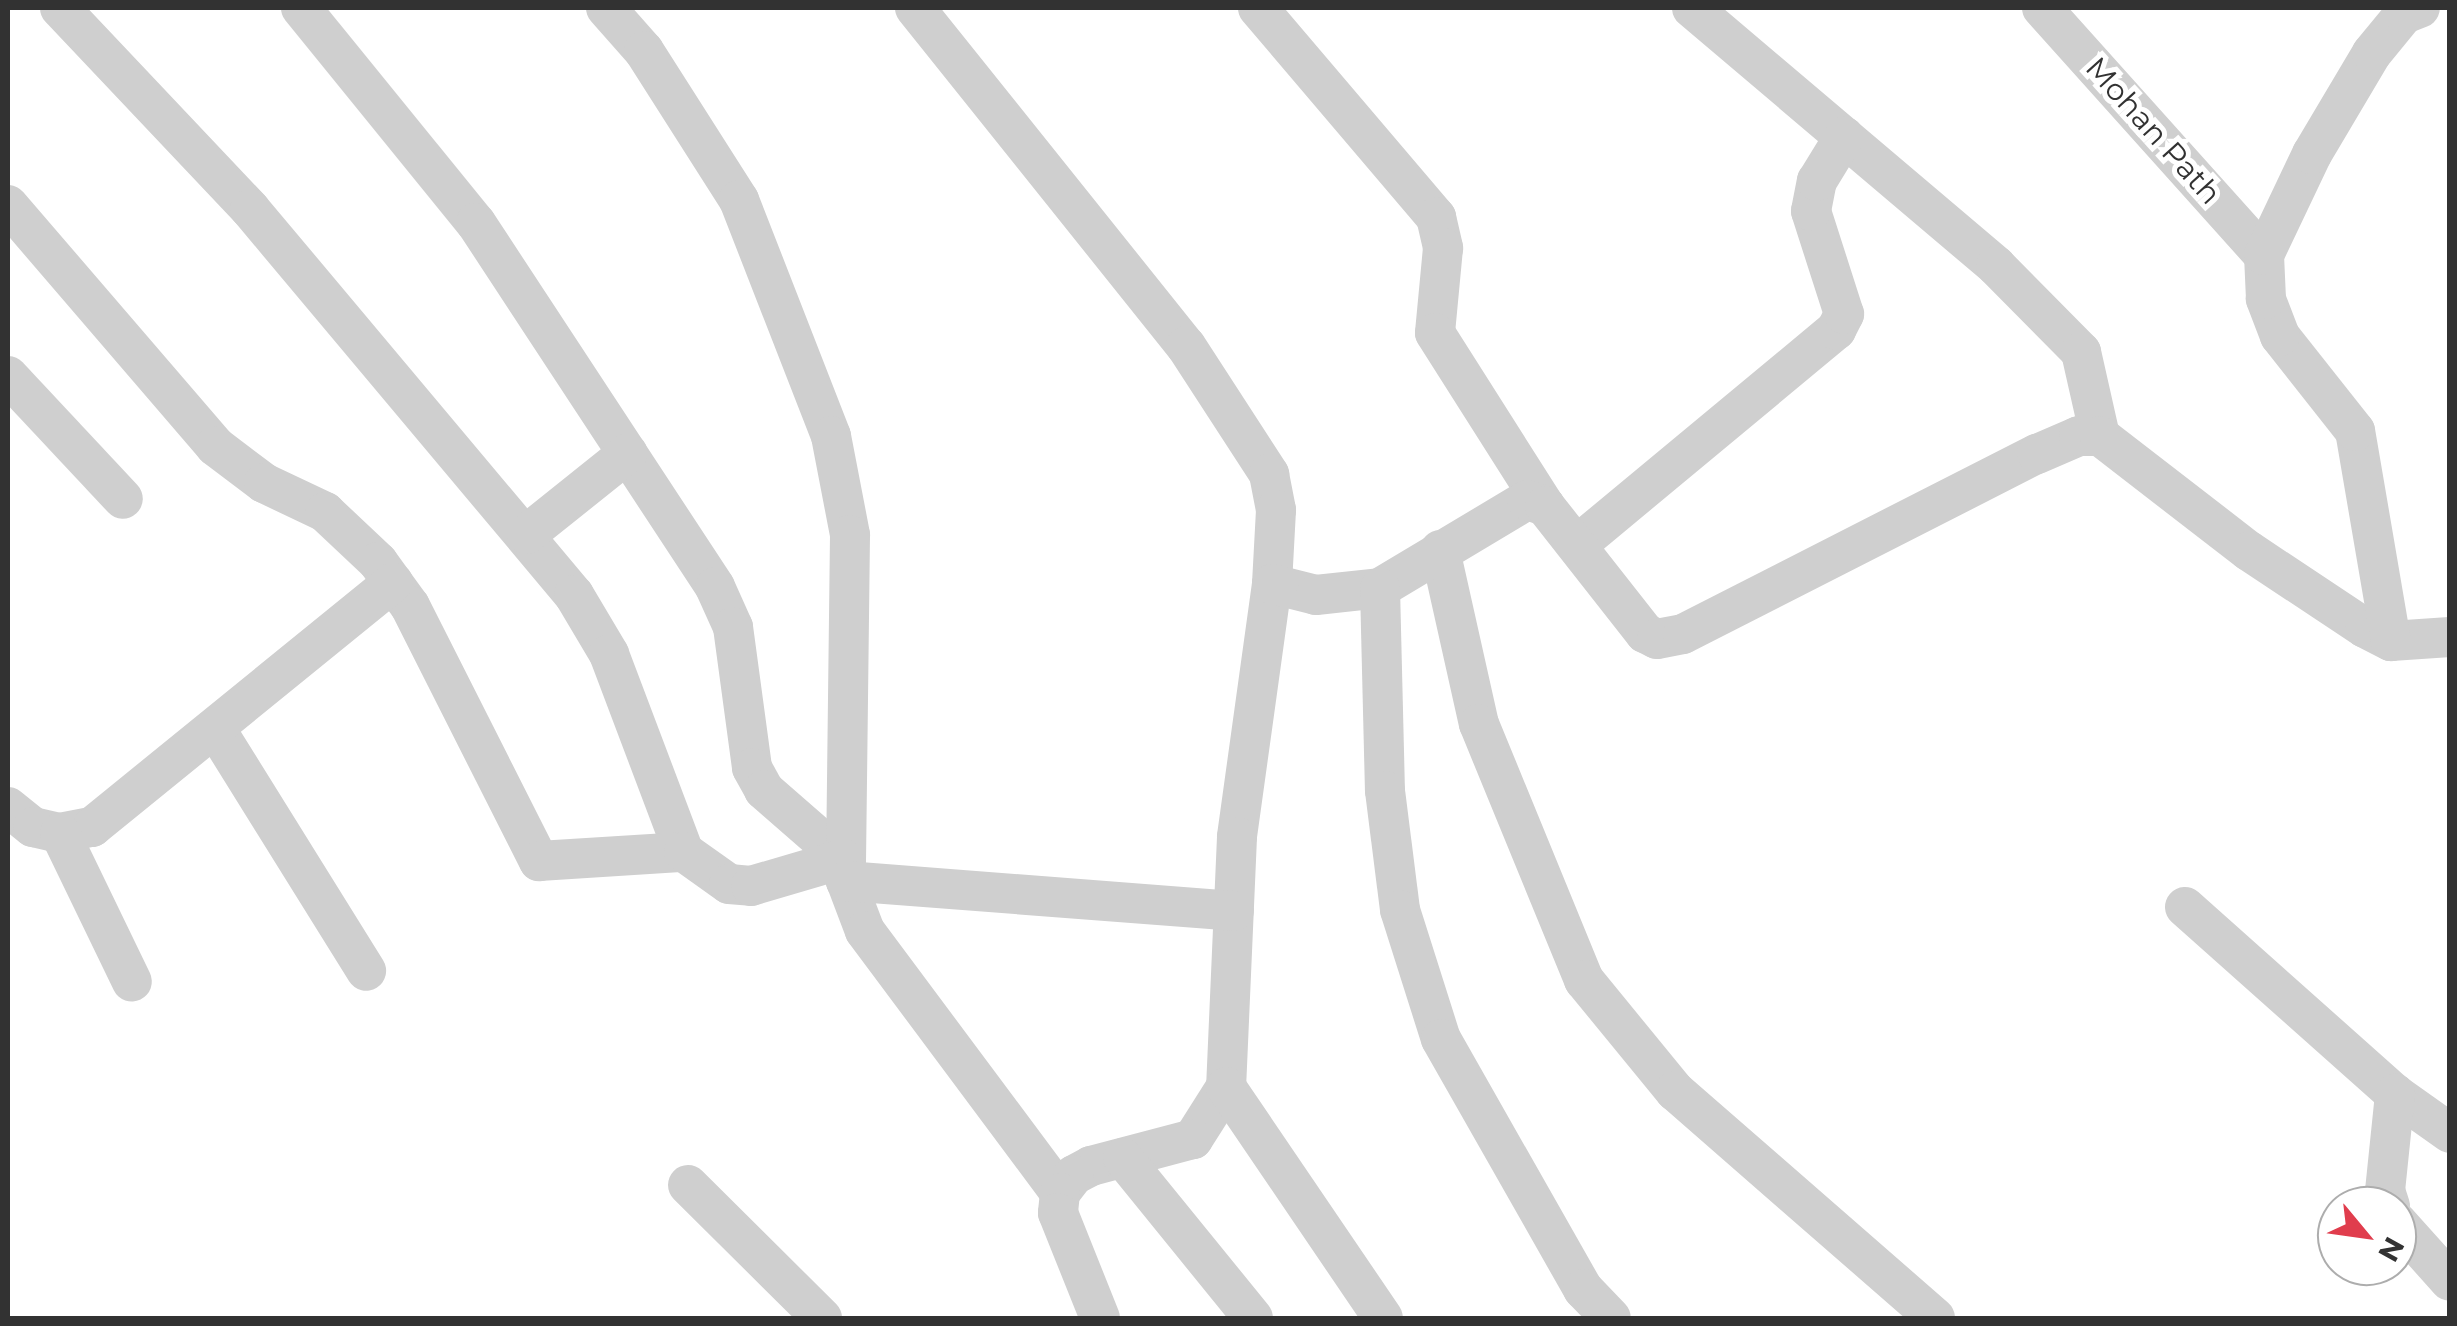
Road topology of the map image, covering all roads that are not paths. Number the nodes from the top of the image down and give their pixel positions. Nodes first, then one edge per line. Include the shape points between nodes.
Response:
1 (60, 8) edge
2 (301, 8) edge
3 (606, 8) edge
4 (915, 8) edge
5 (1258, 8) edge
6 (1692, 8) edge
7 (2042, 8) edge
8 (2408, 10) edge
9 (1844, 137) junction
10 (8, 205) edge
11 (2264, 255) junction
12 (8, 376) edge
13 (2100, 436) junction
14 (628, 454) junction
15 (124, 499) dead end
16 (1545, 506) junction
17 (527, 534) junction
18 (1577, 544) junction
19 (1440, 550) junction
20 (394, 582) junction
21 (1272, 584) junction
22 (1380, 588) junction
23 (2450, 637) edge
24 (2391, 640) junction
25 (215, 728) junction
26 (27, 830) edge
27 (684, 852) junction
28 (845, 870) junction
29 (2185, 907) dead end
30 (1234, 911) junction
31 (366, 970) dead end
32 (132, 982) dead end
33 (1226, 1087) junction
34 (2396, 1094) junction
35 (2450, 1133) edge
36 (1123, 1158) junction
37 (688, 1185) dead end
38 (2386, 1186) edge
39 (1060, 1193) junction
40 (2417, 1244) edge
41 (2450, 1281) edge
42 (822, 1318) edge
43 (1100, 1318) edge
44 (1253, 1318) edge
45 (1382, 1318) edge
46 (1611, 1318) edge
47 (1935, 1318) edge

1 - 17 street via 250,209 361,347
2 - 14 street via 476,222
3 - 28 street via 644,51 740,200 830,436 850,535
4 - 21 street via 1050,168 1246,432 1270,474 1276,510
5 - 16 street via 1436,217 1443,248 1436,333
6 - 9 street
7 - 11 street, Mohan Path
8 - 11 street via 2372,53 2312,154
9 - 13 street via 1996,266 2081,352
9 - 18 street via 1818,181 1811,211 1844,314 1836,330
10 - 20 street via 215,446 234,464 325,512
11 - 24 street via 2266,299 2280,336 2355,431
12 - 15 street
13 - 18 street via 2078,436 2037,454 1684,634 1658,639 1646,633
13 - 24 street via 2249,551
14 - 17 street
14 - 28 street via 733,626 752,768 764,790
16 - 18 street
16 - 19 street via 1528,500 1508,508
17 - 27 street via 609,654
19 - 22 street
19 - 47 street via 1479,724 1584,980 1675,1090
20 - 25 street
20 - 27 street via 539,860
21 - 22 street via 1316,595
21 - 30 street via 1237,837
22 - 46 street via 1385,791 1400,910 1441,1039 1582,1289
23 - 24 street
25 - 26 street via 92,827
25 - 31 street
26 - 32 street
27 - 28 street via 729,884
28 - 30 street
28 - 39 street via 866,931
29 - 34 street
30 - 33 street
33 - 36 street via 1193,1139
33 - 45 street
34 - 35 street
34 - 38 street
36 - 39 street via 1074,1175
36 - 44 street
37 - 42 street
39 - 43 street via 1058,1214
40 - 41 street

